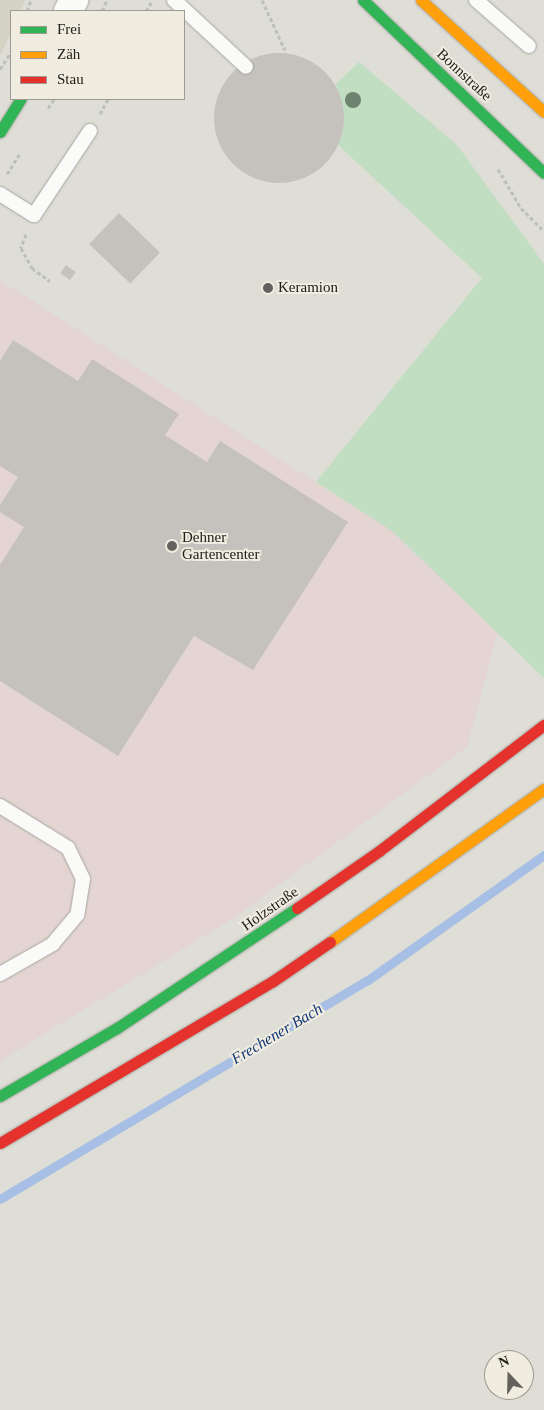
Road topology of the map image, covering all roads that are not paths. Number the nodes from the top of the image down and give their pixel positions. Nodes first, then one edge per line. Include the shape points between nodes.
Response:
1 (174, 0) edge
2 (363, 0) edge
3 (421, 0) edge
4 (476, 0) edge
5 (185, 10) edge
6 (185, 10) edge
7 (529, 46) dead end
8 (246, 68) dead end
9 (20, 100) edge
10 (544, 112) edge
11 (90, 131) dead end
12 (0, 132) edge
13 (544, 173) edge
14 (0, 194) edge
15 (544, 725) edge
16 (544, 789) edge
17 (0, 806) edge
18 (0, 974) edge
19 (0, 1096) edge
20 (0, 1143) edge

1 - 5 lane
2 - 13 main road, Bonnstraße
3 - 10 main road, Bonnstraße
4 - 7 lane
6 - 8 lane
9 - 12 main road
11 - 14 lane via 34,215
15 - 19 main road, Holzstraße via 379,851 255,938 117,1028
16 - 20 main road via 273,981
17 - 18 lane via 68,848 83,879 77,915 53,944

